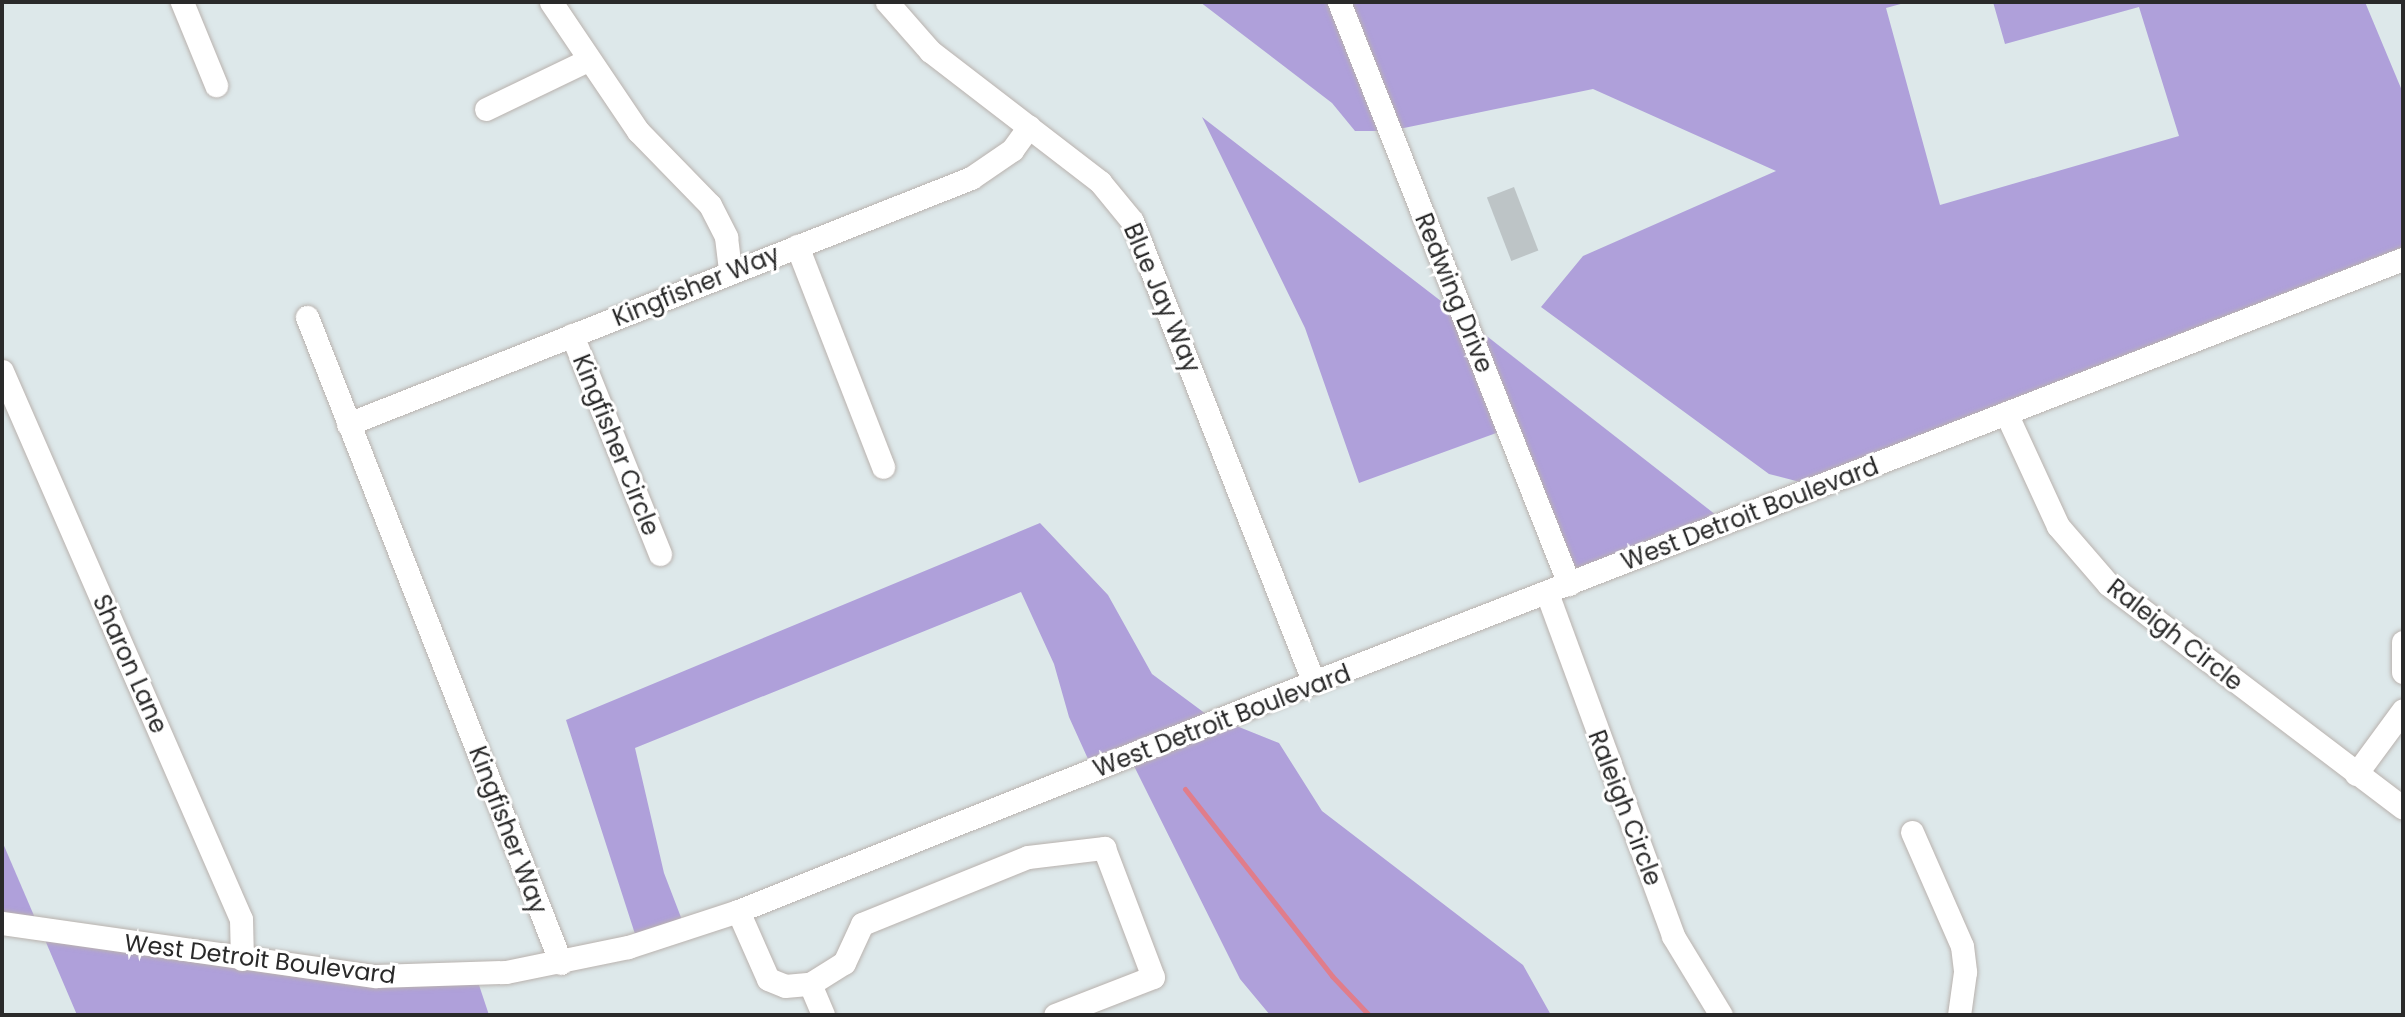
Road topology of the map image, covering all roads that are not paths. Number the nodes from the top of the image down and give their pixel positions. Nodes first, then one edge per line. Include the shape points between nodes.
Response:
1 (182, 2) edge
2 (551, 2) edge
3 (887, 2) edge
4 (1339, 2) edge
5 (588, 60) junction
6 (216, 85) dead end
7 (486, 109) dead end
8 (1029, 127) junction
9 (797, 246) junction
10 (2403, 259) edge
11 (730, 272) junction
12 (307, 317) dead end
13 (572, 335) junction
14 (2, 371) edge
15 (2006, 413) junction
16 (348, 424) junction
17 (883, 467) dead end
18 (660, 554) dead end
19 (1569, 584) junction
20 (1547, 593) junction
21 (2403, 642) edge
22 (2403, 672) edge
23 (1314, 682) junction
24 (2403, 710) edge
25 (2356, 774) junction
26 (2403, 808) edge
27 (1912, 832) dead end
28 (738, 911) junction
29 (2, 923) edge
30 (242, 960) junction
31 (561, 963) junction
32 (810, 984) junction
33 (823, 1015) edge
34 (1055, 1015) edge
35 (1721, 1015) edge
36 (1959, 1015) edge

1 - 6 street
2 - 5 street
3 - 8 street, Blue Jay Way via 930,51
4 - 19 street, Redwing Drive
5 - 7 street
5 - 11 street via 638,131 709,205 726,237
8 - 9 street, Kingfisher Way via 1012,150 971,178
8 - 23 street, Blue Jay Way via 1100,182 1132,221
9 - 11 street, Kingfisher Way
9 - 17 street
10 - 15 street, West Detroit Boulevard
11 - 13 street, Kingfisher Way
12 - 16 street, Kingfisher Way
13 - 16 street, Kingfisher Way
13 - 18 street, Kingfisher Circle
14 - 30 street, Sharon Lane via 241,919
15 - 19 street, West Detroit Boulevard
15 - 25 street, Raleigh Circle via 2041,496 2092,567 2206,661
16 - 31 street, Kingfisher Way
19 - 20 street, West Detroit Boulevard
20 - 23 street, West Detroit Boulevard
20 - 35 street, Raleigh Circle via 1673,936
21 - 22 street
23 - 28 street, West Detroit Boulevard
24 - 25 street
25 - 26 street, Raleigh Circle
27 - 36 street via 1962,946 1965,972
28 - 31 street, West Detroit Boulevard via 660,938
28 - 32 street via 768,979 785,986
29 - 30 street, West Detroit Boulevard
30 - 31 street, West Detroit Boulevard via 413,977
32 - 33 street
32 - 34 street via 844,963 862,924 1028,857 1104,848 1153,977

